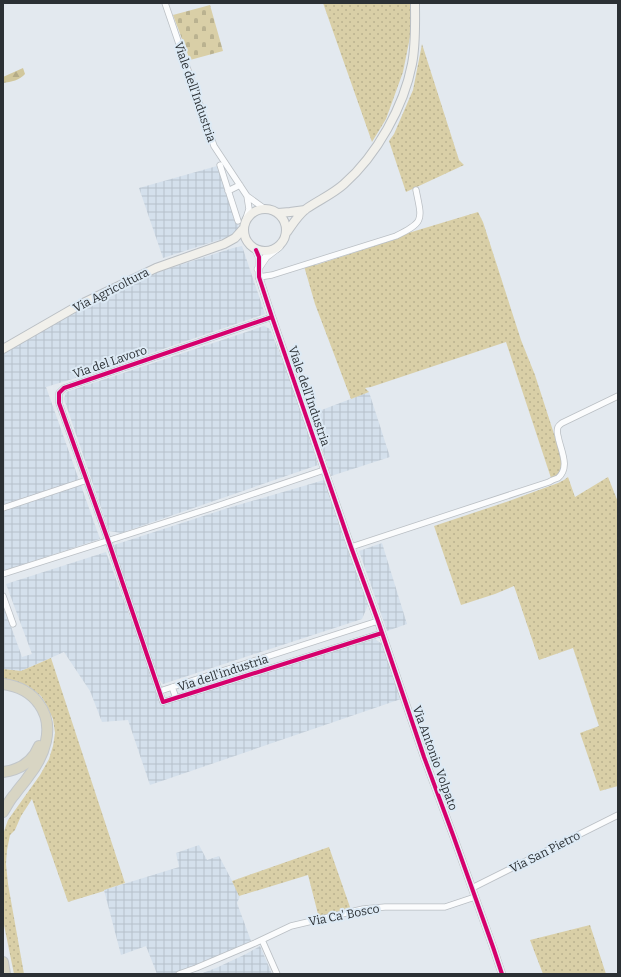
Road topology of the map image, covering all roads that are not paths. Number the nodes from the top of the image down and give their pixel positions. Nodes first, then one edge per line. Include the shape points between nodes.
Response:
1 (165, 3) edge
2 (414, 3) edge
3 (220, 165) dead end
4 (240, 185) junction
5 (416, 190) dead end
6 (228, 191) junction
7 (247, 196) junction
8 (265, 209) junction
9 (305, 210) junction
10 (278, 213) junction
11 (242, 224) junction
12 (287, 232) junction
13 (224, 244) junction
14 (279, 246) junction
15 (253, 248) junction
16 (258, 273) junction
17 (272, 317) junction
18 (3, 349) edge
19 (618, 396) edge
20 (324, 470) junction
21 (87, 480) junction
22 (3, 508) edge
23 (108, 540) junction
24 (351, 548) junction
25 (3, 574) edge
26 (3, 596) edge
27 (378, 621) junction
28 (13, 624) dead end
29 (382, 633) junction
30 (3, 684) edge
31 (172, 687) junction
32 (3, 688) edge
33 (160, 691) junction
34 (176, 698) junction
35 (3, 772) edge
36 (3, 812) edge
37 (618, 816) edge
38 (472, 888) junction
39 (475, 897) junction
40 (262, 940) junction
41 (3, 962) edge
42 (5, 974) edge
43 (179, 974) edge
44 (277, 974) edge
45 (502, 974) edge

1 - 4 street, Viale dell'Industria via 214,146
2 - 9 main road via 416,32 412,64 405,91 384,135 375,150 344,184
3 - 6 street
4 - 6 street
4 - 7 street, Viale dell'Industria
5 - 16 street via 420,220 408,230 287,271 272,275
6 - 11 street
7 - 8 street, Viale dell'Industria
7 - 11 street, Viale dell'Industria via 248,209
8 - 10 main road, Viale dell'Industria
8 - 11 main road via 253,212
9 - 10 main road
9 - 12 main road
10 - 12 main road via 285,221
11 - 13 main road, Via Agricoltura via 235,238
11 - 15 main road, Viale dell'Industria via 246,240
12 - 14 main road
13 - 15 main road, Via Agricoltura via 238,243
13 - 18 main road, Via Agricoltura via 156,268 81,304
14 - 15 main road via 268,252
14 - 16 street via 266,257
15 - 16 street, Viale dell'Industria via 259,257
16 - 17 street, Viale dell'Industria
17 - 20 street, Viale dell'Industria
17 - 21 street, Via del Lavoro via 64,388 59,393 59,403
19 - 24 street via 562,422 557,432 564,466 558,478
20 - 23 street
20 - 24 street, Viale dell'Industria
21 - 22 street
21 - 23 street, Via del Lavoro
23 - 25 street
23 - 33 street
24 - 27 street, Via Antonio Volpato
26 - 28 street
27 - 29 street, Via Antonio Volpato
27 - 31 street, Via dell'industria
29 - 34 street, Via dell'industria
29 - 38 street, Via Antonio Volpato
30 - 36 highway via 20,688 35,698 46,717 47,728 40,758
31 - 33 street, Via dell'industria
31 - 34 street
32 - 35 highway via 18,692 29,699 40,714 43,727 39,746 32,757 23,765
33 - 34 street, Via dell'industria via 163,702
37 - 38 street, Via San Pietro
38 - 39 street, Via Antonio Volpato
39 - 40 street, Via Ca' Bosco via 445,906 385,906 363,909 291,926
39 - 45 street, Via Antonio Volpato
40 - 43 street, Via Ca' Bosco
40 - 44 street
41 - 42 highway

